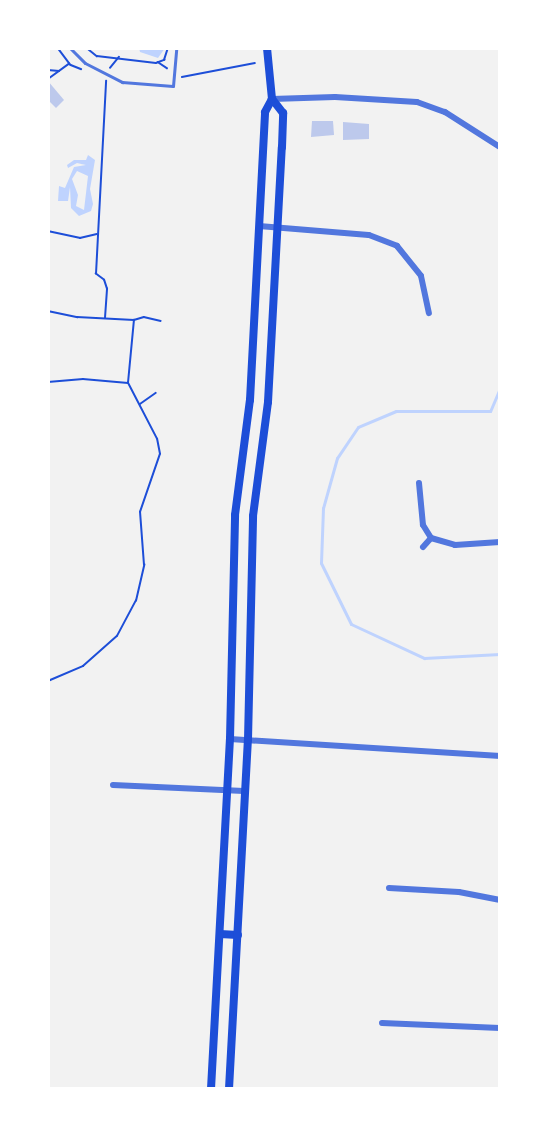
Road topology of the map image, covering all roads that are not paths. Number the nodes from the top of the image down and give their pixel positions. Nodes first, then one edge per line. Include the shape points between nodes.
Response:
1 (70, 48) edge
2 (176, 48) edge
3 (267, 48) edge
4 (272, 99) junction
5 (500, 147) edge
6 (259, 226) junction
7 (277, 227) junction
8 (429, 314) dead end
9 (419, 483) dead end
10 (431, 538) junction
11 (500, 542) edge
12 (423, 547) dead end
13 (230, 740) junction
14 (248, 741) junction
15 (500, 756) edge
16 (113, 785) dead end
17 (226, 790) junction
18 (244, 790) junction
19 (389, 888) dead end
20 (500, 900) edge
21 (220, 934) junction
22 (238, 935) junction
23 (382, 1023) dead end
24 (500, 1028) edge
25 (211, 1089) edge
26 (229, 1089) edge

1 - 2 lane via 85,63 122,82 173,86
3 - 4 main road
4 - 5 street via 335,97 417,102 445,112
4 - 6 main road via 265,112
4 - 7 main road via 283,113
6 - 7 street
6 - 13 main road via 250,400 235,515
7 - 8 street via 369,235 397,246 421,276
7 - 14 main road via 268,402 253,516
9 - 10 street via 423,525
10 - 11 street via 455,545
10 - 12 street
13 - 14 street
13 - 17 main road
14 - 15 street
14 - 18 main road
16 - 17 street
17 - 18 street
17 - 21 main road
18 - 22 main road
19 - 20 street via 459,892
21 - 22 main road
21 - 25 main road
22 - 26 main road
23 - 24 street

